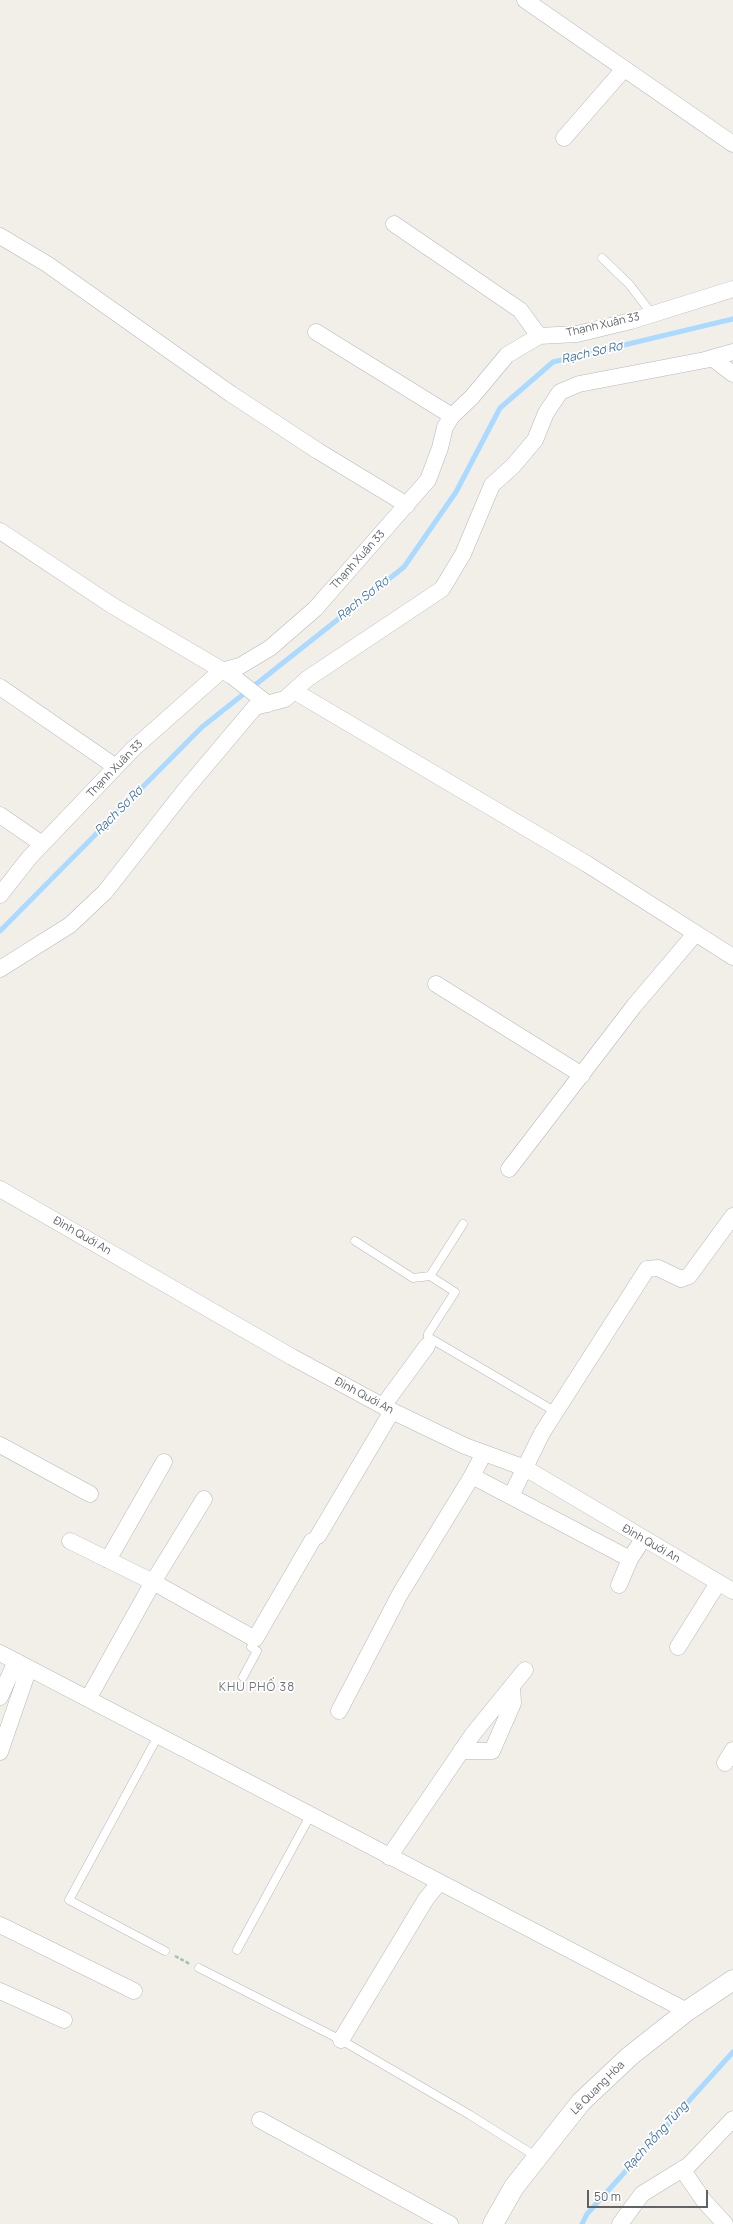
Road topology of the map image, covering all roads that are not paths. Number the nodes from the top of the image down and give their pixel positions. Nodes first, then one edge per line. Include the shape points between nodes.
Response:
1 (526, 0) edge
2 (624, 69) junction
3 (564, 138) dead end
4 (733, 144) edge
5 (394, 224) dead end
6 (0, 236) edge
7 (602, 258) dead end
8 (733, 289) edge
9 (652, 314) junction
10 (316, 332) dead end
11 (539, 336) junction
12 (733, 352) edge
13 (712, 358) junction
14 (733, 374) edge
15 (452, 416) junction
16 (407, 505) junction
17 (0, 531) edge
18 (226, 674) junction
19 (0, 687) edge
20 (294, 691) junction
21 (264, 700) junction
22 (116, 767) junction
23 (0, 815) edge
24 (42, 844) junction
25 (1, 890) edge
26 (696, 934) junction
27 (733, 957) edge
28 (0, 969) edge
29 (436, 984) dead end
30 (582, 1075) junction
31 (509, 1169) dead end
32 (0, 1189) edge
33 (733, 1216) edge
34 (463, 1224) dead end
35 (355, 1241) dead end
36 (430, 1276) junction
37 (427, 1346) dead end
38 (388, 1408) junction
39 (556, 1412) junction
40 (0, 1445) edge
41 (484, 1453) junction
42 (164, 1462) dead end
43 (525, 1468) junction
44 (472, 1476) junction
45 (90, 1494) dead end
46 (511, 1496) junction
47 (204, 1499) dead end
48 (643, 1539) junction
49 (70, 1541) dead end
50 (630, 1559) junction
51 (108, 1560) junction
52 (153, 1582) junction
53 (718, 1583) junction
54 (619, 1585) dead end
55 (733, 1592) edge
56 (256, 1639) junction
57 (678, 1647) dead end
58 (0, 1653) edge
59 (23, 1665) junction
60 (524, 1670) dead end
61 (242, 1677) dead end
62 (512, 1686) junction
63 (0, 1697) edge
64 (88, 1699) junction
65 (339, 1711) dead end
66 (158, 1736) junction
67 (461, 1751) junction
68 (0, 1752) edge
69 (310, 1816) junction
70 (389, 1857) junction
71 (439, 1883) junction
72 (0, 1925) edge
73 (237, 1950) dead end
74 (165, 1951) road end
75 (199, 1968) road end
76 (733, 1980) edge
77 (0, 1991) edge
78 (134, 1991) dead end
79 (687, 2011) junction
80 (64, 2020) dead end
81 (341, 2040) junction
82 (733, 2119) edge
83 (260, 2120) dead end
84 (537, 2158) junction
85 (682, 2169) junction
86 (624, 2223) edge
87 (450, 2224) edge
88 (493, 2224) edge
89 (725, 2224) edge

1 - 2 street
2 - 3 street
2 - 4 street
5 - 11 street via 520,310
6 - 16 street via 47,264 318,451
7 - 9 lane via 629,284
8 - 9 street, Thạnh Xuân 33
9 - 11 street, Thạnh Xuân 33 via 577,334
10 - 15 street
11 - 15 street, Thạnh Xuân 33 via 507,355 472,397
12 - 13 street
13 - 14 street
13 - 20 street via 579,384 560,392 546,413 535,440 513,466 492,485 463,554 442,589
15 - 16 street, Thạnh Xuân 33 via 445,427 428,480
16 - 18 street, Thạnh Xuân 33 via 315,609 270,648
17 - 18 street via 113,606
18 - 21 street
18 - 22 street, Thạnh Xuân 33 via 133,749
19 - 22 street
20 - 21 street via 285,699
20 - 26 street via 580,860
21 - 28 street via 255,707 185,790 105,892 70,925
22 - 24 street, Thạnh Xuân 33
23 - 24 street
24 - 25 street, Thạnh Xuân 33
26 - 27 street
26 - 30 street via 634,1006
29 - 30 street
30 - 31 street
32 - 38 street, Đình Quới An via 292,1357
33 - 39 street via 689,1276 681,1279 658,1268 647,1269
34 - 36 lane
35 - 36 lane via 414,1278
36 - 39 lane via 455,1292 428,1334 430,1338
37 - 38 street
38 - 41 street, Đình Quới An
38 - 56 street
39 - 43 street
40 - 45 street
41 - 43 street, Đình Quới An
41 - 44 street
42 - 51 street
43 - 46 street
43 - 48 street, Đình Quới An
44 - 46 street
44 - 65 street via 400,1594
46 - 50 street
47 - 52 street
48 - 50 street
48 - 53 street, Đình Quới An
49 - 51 street
50 - 54 street
51 - 52 street
52 - 56 street
52 - 64 street
53 - 55 street, Đình Quới An
53 - 57 street
56 - 61 lane via 251,1647 257,1651
58 - 59 street
59 - 63 street
59 - 64 street
59 - 68 street
60 - 62 street
62 - 67 street
62 - 67 street via 514,1703 492,1751
64 - 66 street
66 - 69 street
66 - 74 lane via 69,1900
67 - 70 street
69 - 70 street
69 - 73 lane
70 - 71 street
71 - 79 street
71 - 81 street via 426,1899
72 - 78 street
75 - 81 lane
76 - 79 street, Lê Quang Hòa
77 - 80 street
79 - 84 street, Lê Quang Hòa via 630,2056 581,2102
81 - 84 lane via 470,2115
82 - 85 street via 689,2165
83 - 87 street
84 - 88 street, Lê Quang Hòa via 514,2187
85 - 86 street via 642,2194
85 - 89 street via 704,2201

